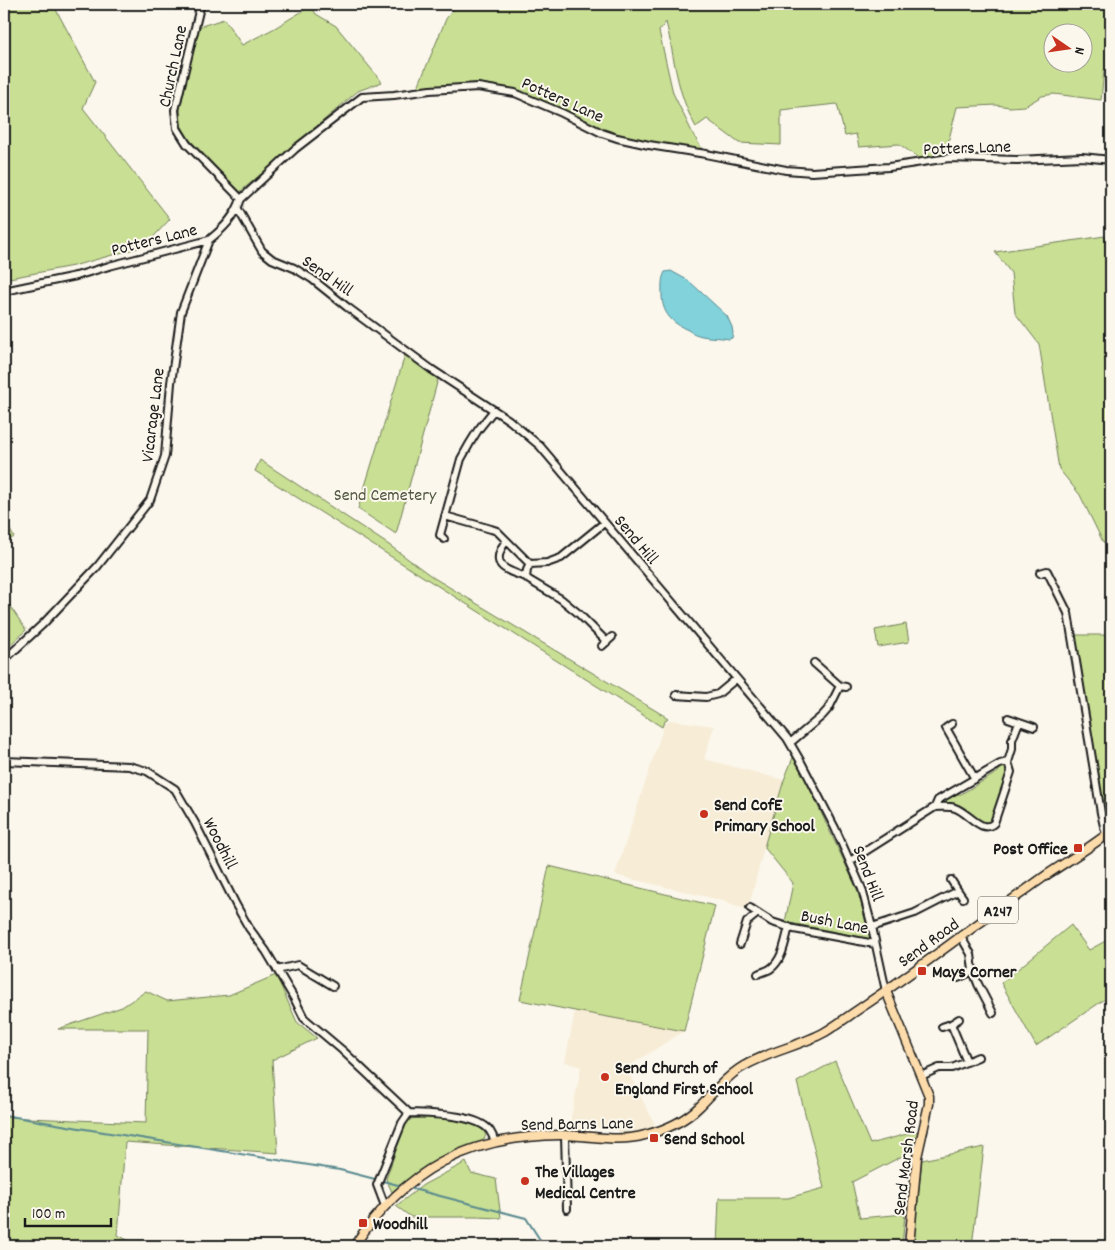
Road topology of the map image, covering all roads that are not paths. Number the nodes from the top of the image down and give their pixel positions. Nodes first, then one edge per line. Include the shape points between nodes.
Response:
1 (199, 4) edge
2 (1111, 160) edge
3 (241, 199) junction
4 (238, 209) junction
5 (208, 240) junction
6 (4, 291) edge
7 (494, 410) junction
8 (445, 516) junction
9 (604, 523) junction
10 (444, 539) dead end
11 (506, 541) junction
12 (530, 564) junction
13 (1040, 572) dead end
14 (526, 577) junction
15 (607, 642) dead end
16 (4, 660) edge
17 (814, 663) dead end
18 (736, 679) junction
19 (676, 695) dead end
20 (1008, 718) dead end
21 (1019, 722) junction
22 (1034, 727) dead end
23 (947, 728) dead end
24 (796, 741) junction
25 (4, 761) edge
26 (1008, 762) junction
27 (975, 779) junction
28 (935, 807) junction
29 (1109, 833) edge
30 (1111, 848) edge
31 (850, 861) junction
32 (951, 880) dead end
33 (958, 891) junction
34 (963, 898) dead end
35 (750, 908) dead end
36 (758, 913) junction
37 (789, 927) junction
38 (872, 927) junction
39 (961, 936) junction
40 (740, 944) dead end
41 (875, 944) junction
42 (277, 970) junction
43 (973, 971) junction
44 (758, 974) dead end
45 (958, 978) dead end
46 (333, 986) dead end
47 (886, 991) junction
48 (993, 1013) dead end
49 (959, 1019) dead end
50 (951, 1024) junction
51 (942, 1027) dead end
52 (978, 1056) dead end
53 (967, 1062) junction
54 (921, 1076) junction
55 (410, 1113) junction
56 (566, 1135) junction
57 (495, 1142) junction
58 (385, 1206) junction
59 (568, 1209) dead end
60 (354, 1246) edge
61 (909, 1246) edge

1 - 3 street, Church Lane via 175,110 177,128 186,144
2 - 3 street, Potters Lane via 956,158 889,167 812,172 786,170 649,146 602,134 515,93 478,88 430,90 362,97 295,149
3 - 4 street, Potters Lane
4 - 5 street, Potters Lane via 222,230
4 - 7 street, Send Hill via 262,251 272,259 312,279 431,369
5 - 6 street, Potters Lane via 76,276
5 - 16 street, Vicarage Lane via 181,312 171,383 166,456 150,500 97,567
7 - 8 street via 461,459
7 - 9 street, Send Hill via 540,446
8 - 10 street via 440,535
8 - 11 street via 491,528
9 - 12 street via 561,558
9 - 18 street, Send Hill
11 - 12 street
11 - 14 street via 499,550 501,566
12 - 14 street
13 - 29 street via 1047,571 1068,613 1101,813
14 - 15 street via 578,613
17 - 24 street via 843,686 829,708
18 - 19 street via 718,694 706,697
18 - 24 street, Send Hill
20 - 21 street
21 - 22 street
21 - 26 street
23 - 27 street
24 - 31 street, Send Hill
25 - 42 street, Woodhill via 129,766 147,771 175,789 249,928
26 - 27 street
26 - 28 street via 1011,772 991,826 981,826 957,809
27 - 28 street via 938,800
28 - 31 street
29 - 30 street
29 - 39 main road, Send Road / A247
31 - 38 street, Send Hill via 862,888
32 - 33 street
33 - 34 street
33 - 38 street via 915,913
35 - 36 street, Bush Lane
36 - 37 street, Bush Lane
36 - 40 street via 747,922
37 - 41 street, Bush Lane
37 - 44 street, Bush Lane via 778,960 770,970
38 - 41 street, Send Hill
39 - 43 street via 971,954
39 - 47 main road, Send Road / A247
41 - 47 street, Send Hill
42 - 46 street via 298,965
42 - 55 street, Woodhill via 304,1018
43 - 45 street
43 - 48 street
47 - 54 main road, Send Marsh Road
47 - 56 main road, Send Barns Lane / A247 via 825,1032 740,1068 698,1108 661,1130 627,1138
49 - 50 street
50 - 51 street
50 - 53 street
52 - 53 street
53 - 54 street via 952,1071 939,1068
54 - 61 main road, Send Marsh Road via 929,1104 917,1157
55 - 57 street via 477,1120 490,1130
55 - 58 street via 402,1123 377,1184
56 - 57 main road, Send Barns Lane / A247
56 - 59 street
57 - 58 main road, Send Barns Lane / A247 via 473,1148 426,1171
58 - 60 main road, Send Barns Lane / A247 via 367,1225

